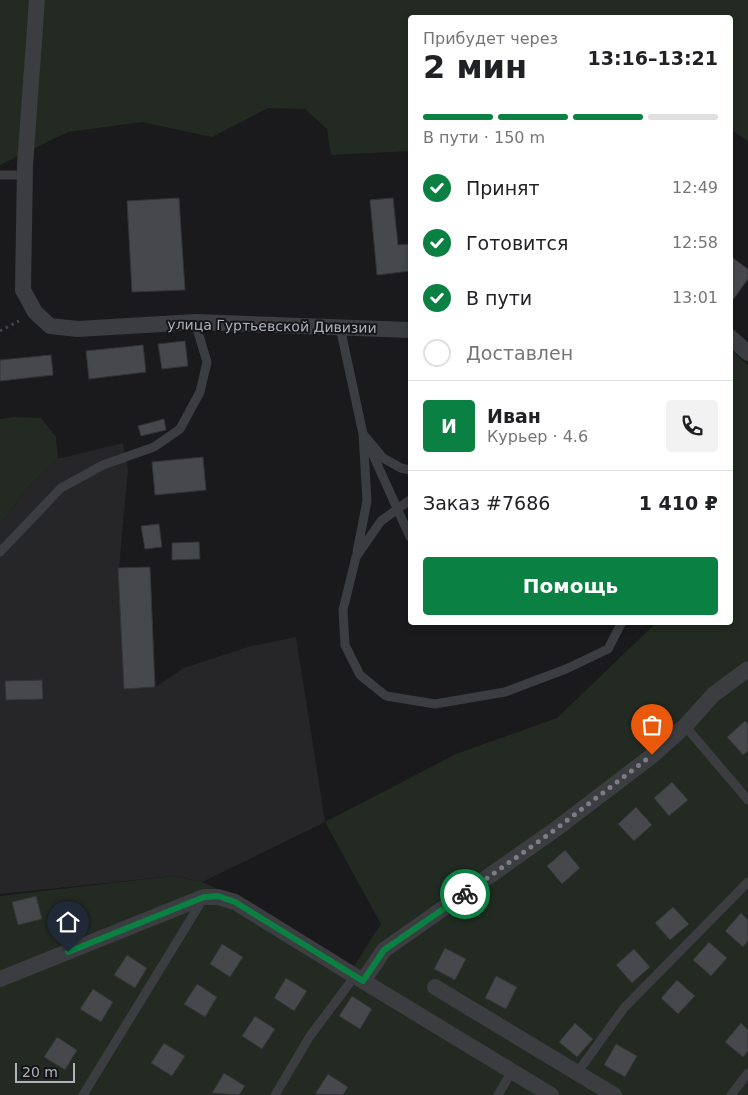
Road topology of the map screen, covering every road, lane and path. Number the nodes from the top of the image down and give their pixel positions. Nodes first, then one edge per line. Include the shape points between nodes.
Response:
1 (38, 0) edge
2 (0, 175) edge
3 (25, 175) junction
4 (195, 322) junction
5 (340, 327) junction
6 (408, 330) edge
7 (733, 340) edge
8 (748, 353) edge
9 (364, 434) junction
10 (408, 470) edge
11 (408, 501) edge
12 (397, 509) junction
13 (408, 533) edge
14 (0, 552) edge
15 (356, 557) junction
16 (620, 625) edge
17 (748, 669) edge
18 (685, 726) junction
19 (748, 800) edge
20 (748, 882) edge
21 (204, 897) junction
22 (359, 978) junction
23 (0, 979) edge
24 (435, 986) dead end
25 (512, 1071) junction
26 (748, 1072) edge
27 (577, 1073) junction
28 (83, 1095) edge
29 (274, 1095) edge
30 (498, 1095) edge
31 (551, 1095) edge
32 (614, 1095) edge
33 (731, 1095) edge

1 - 3 street, улица Гуртьевской Дивизии
2 - 3 lane
3 - 4 street, улица Гуртьевской Дивизии via 22,290 35,312 50,326 78,329
4 - 5 street, улица Гуртьевской Дивизии
4 - 14 lane via 207,362 200,392 180,429 154,447 103,465 61,488
5 - 6 street, улица Гуртьевской Дивизии
5 - 9 lane
7 - 8 street
9 - 10 lane via 383,458
9 - 12 lane
9 - 15 lane via 368,501
11 - 12 lane
12 - 13 lane
12 - 15 lane via 380,521
15 - 16 lane via 343,610 345,645 360,674 386,696 436,704 505,692 566,669 608,648
17 - 18 street via 714,694
18 - 19 lane
18 - 22 street via 556,829 384,950
20 - 27 lane via 624,1008
21 - 22 street via 218,896 235,902
21 - 23 street
21 - 28 lane
22 - 25 street
22 - 29 lane via 310,1036
24 - 27 street
25 - 30 lane
25 - 31 street
26 - 33 lane
27 - 32 street

